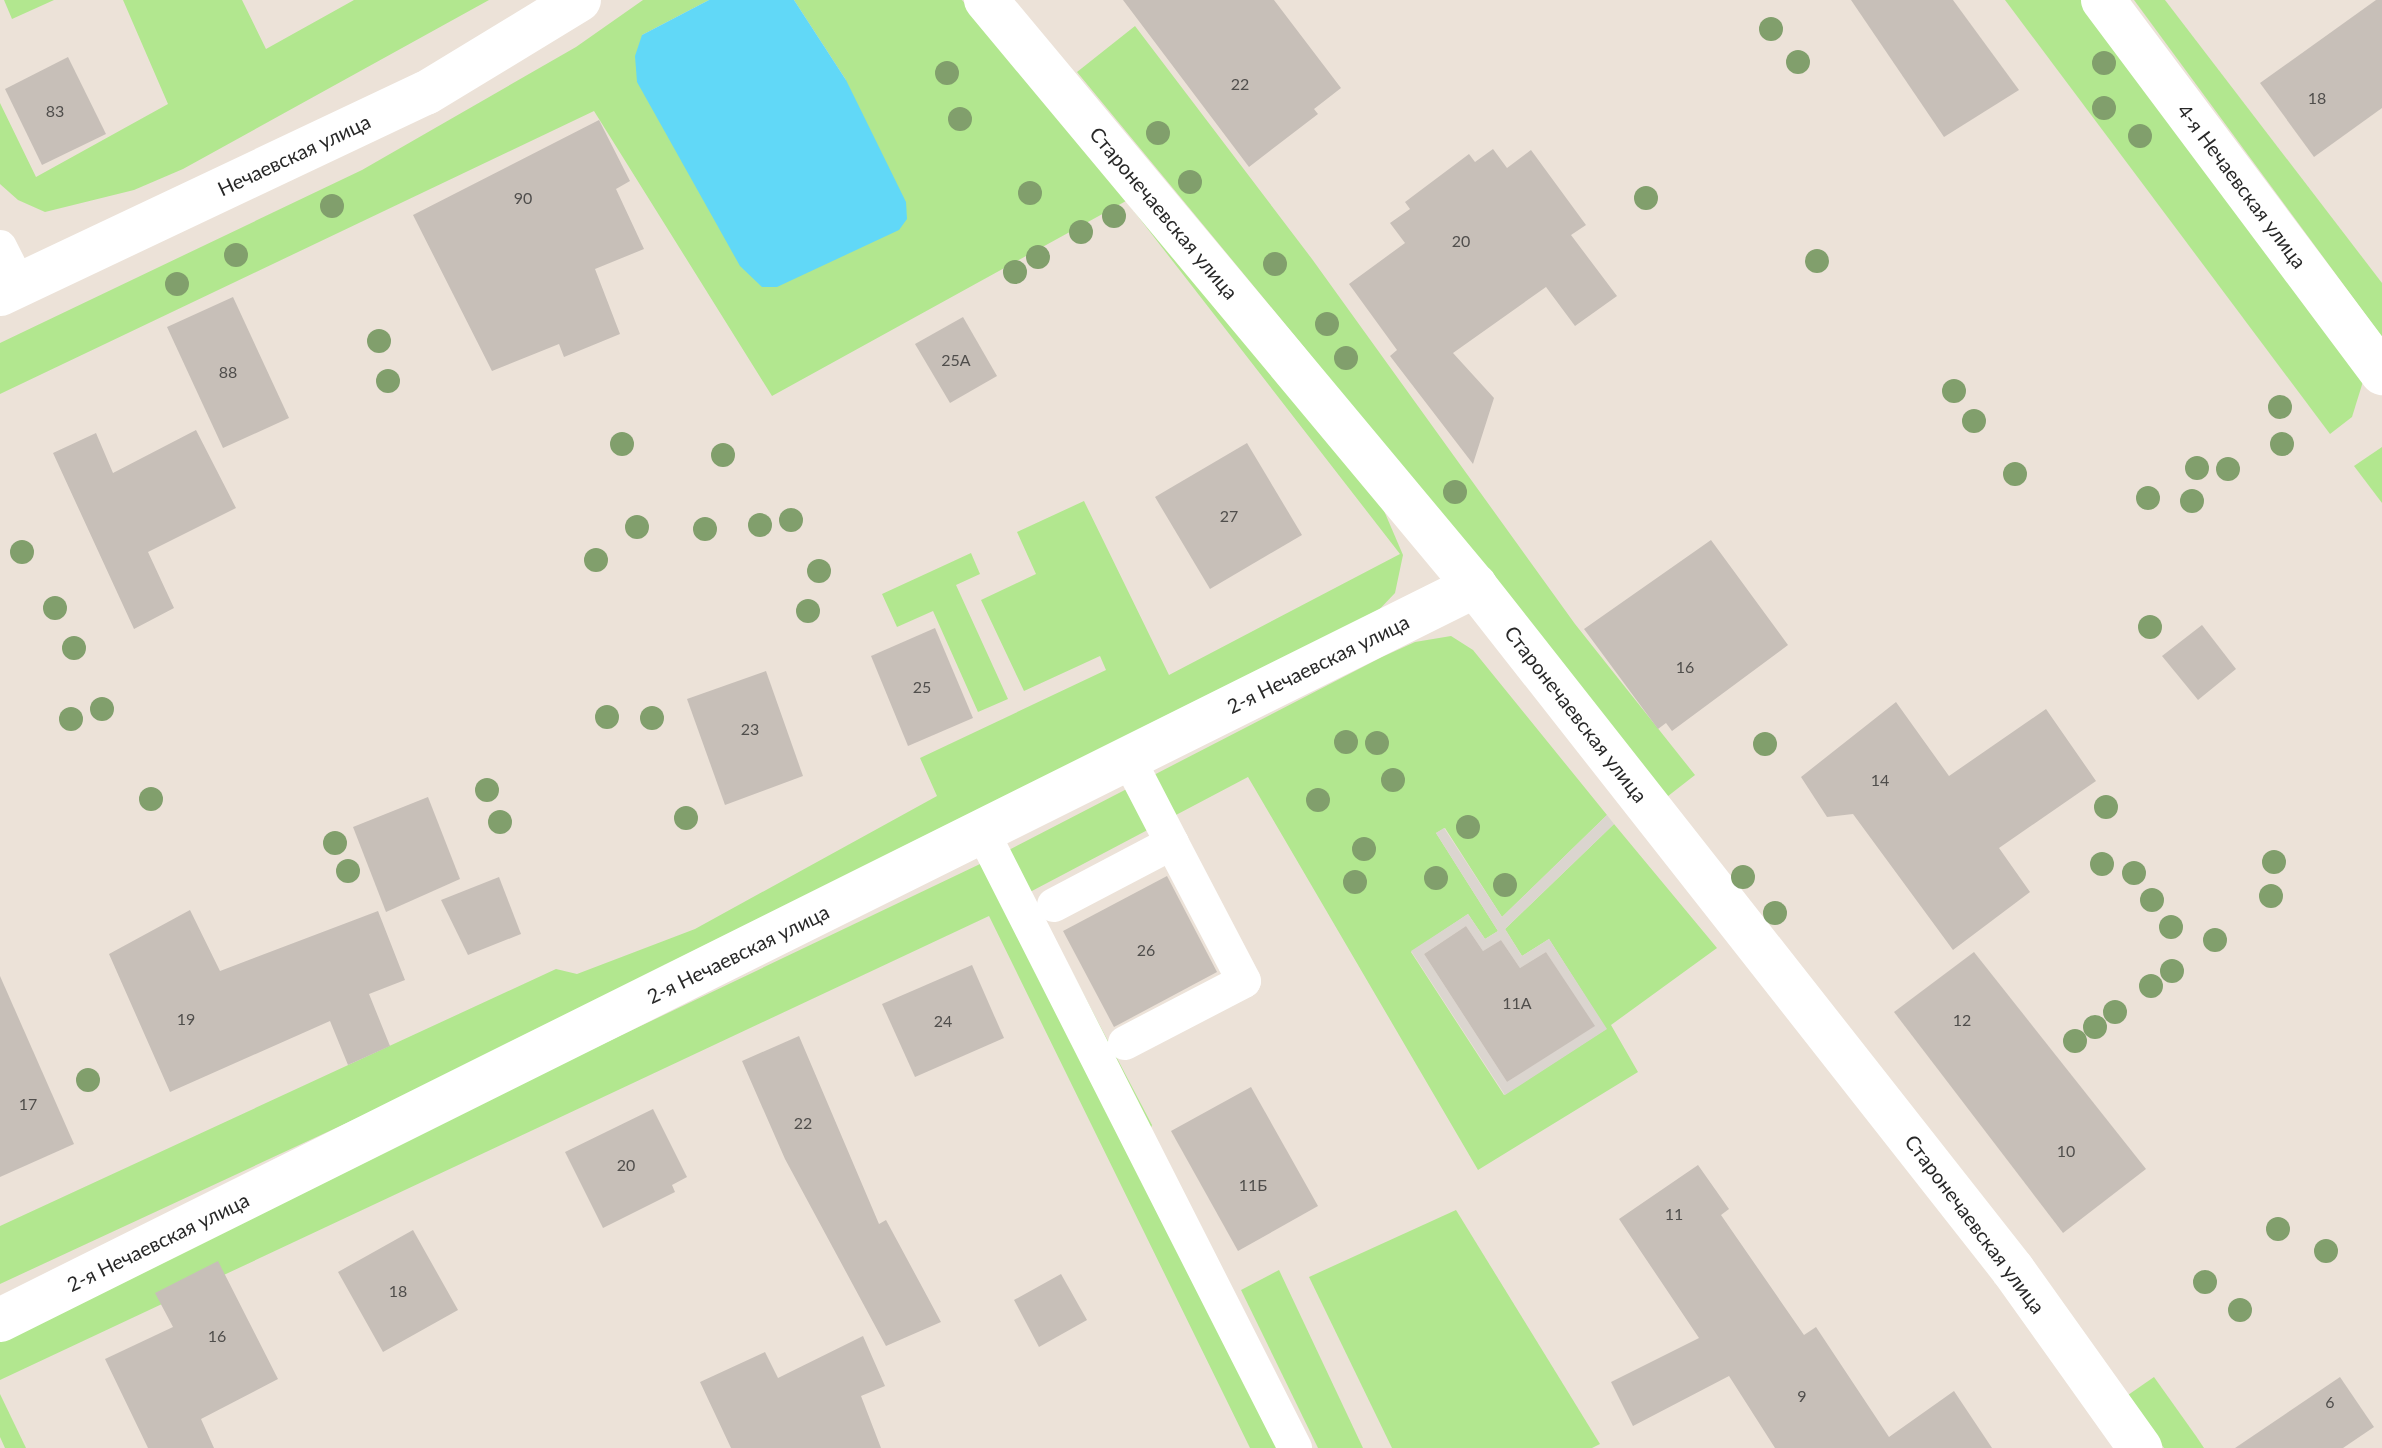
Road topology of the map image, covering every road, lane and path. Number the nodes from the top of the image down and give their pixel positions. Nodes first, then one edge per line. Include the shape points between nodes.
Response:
1 (579, 0) edge
2 (986, 0) edge
3 (2103, 0) edge
4 (0, 247) edge
5 (9, 290) edge
6 (2382, 373) edge
7 (1475, 586) junction
8 (1128, 758) junction
9 (982, 831) junction
10 (1172, 843) junction
11 (1054, 905) dead end
12 (1125, 1043) dead end
13 (0, 1320) edge
14 (1295, 1448) edge
15 (2140, 1448) edge

1 - 5 street, Нечаевская улица via 426,93
2 - 7 street, Старонечаевская улица
3 - 6 street, 4-я Нечаевская улица
4 - 5 lane
7 - 8 street, 2-я Нечаевская улица
7 - 15 street, Старонечаевская улица via 2013,1270
8 - 9 street, 2-я Нечаевская улица
8 - 10 lane
9 - 13 street, 2-я Нечаевская улица
9 - 14 lane
10 - 11 lane
10 - 12 lane via 1244,981

